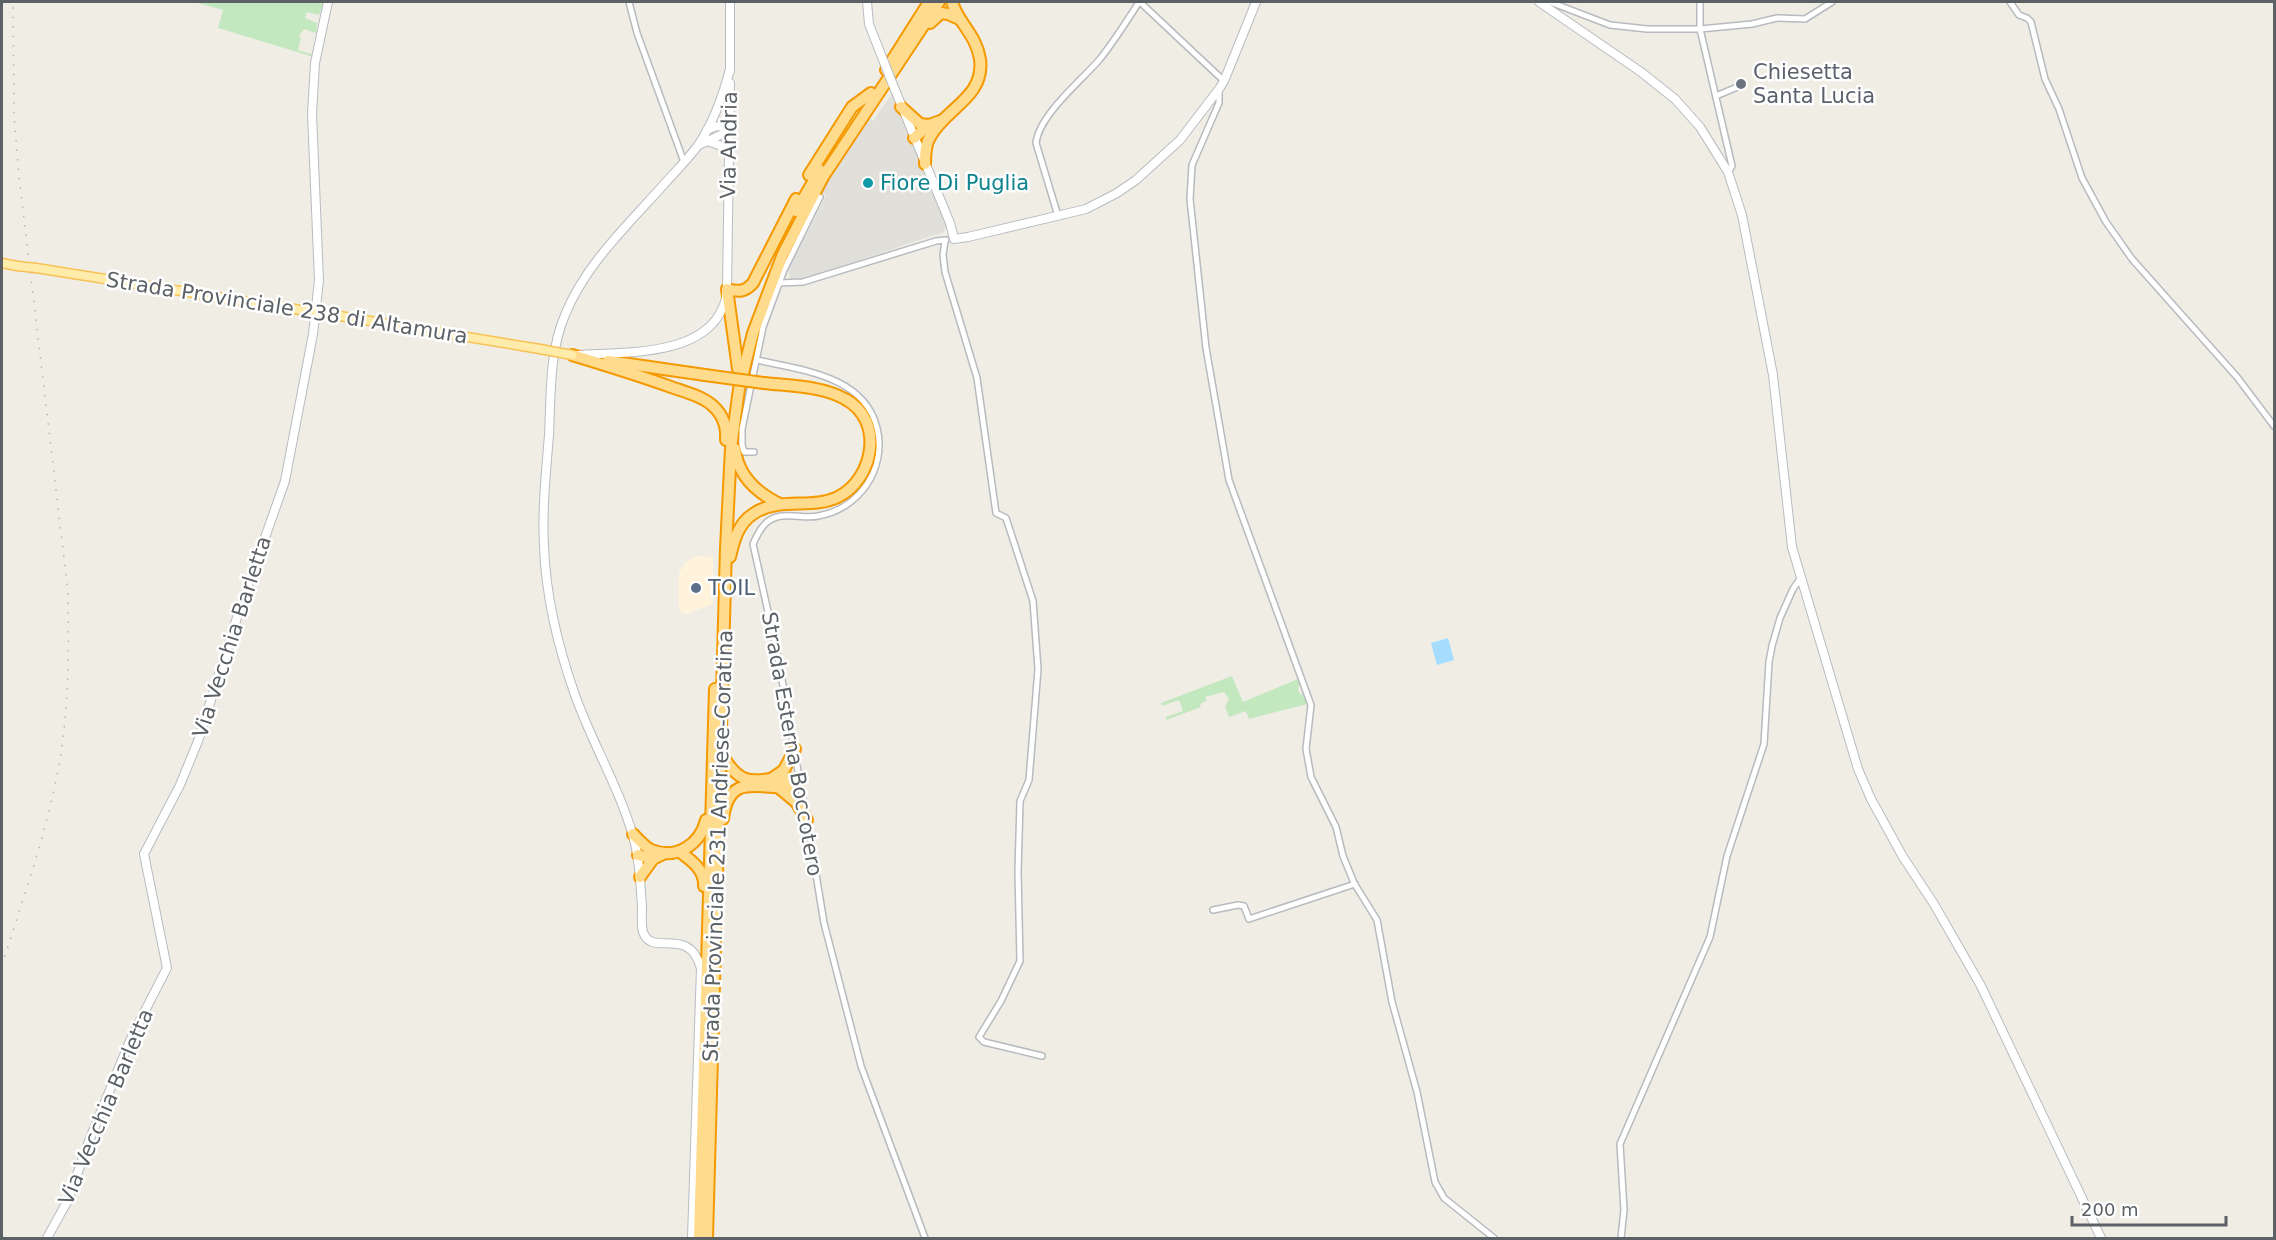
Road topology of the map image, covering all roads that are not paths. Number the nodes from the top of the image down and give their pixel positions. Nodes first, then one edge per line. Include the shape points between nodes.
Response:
1 (328, 2) edge
2 (629, 2) edge
3 (730, 2) edge
4 (867, 2) edge
5 (927, 2) edge
6 (939, 2) edge
7 (952, 2) edge
8 (1140, 2) edge
9 (1256, 2) edge
10 (1539, 2) edge
11 (1550, 2) edge
12 (1700, 2) edge
13 (1832, 2) edge
14 (2010, 2) edge
15 (959, 19) junction
16 (1700, 29) junction
17 (914, 33) junction
18 (730, 69) junction
19 (1224, 81) junction
20 (1735, 88) dead end
21 (1219, 89) junction
22 (871, 93) junction
23 (1716, 96) junction
24 (901, 107) junction
25 (707, 130) junction
26 (729, 131) junction
27 (929, 131) junction
28 (914, 138) junction
29 (707, 141) junction
30 (697, 146) junction
31 (729, 153) junction
32 (684, 162) junction
33 (925, 164) junction
34 (1728, 172) junction
35 (820, 197) dead end
36 (1058, 216) junction
37 (949, 240) junction
38 (2, 263) edge
39 (779, 283) junction
40 (727, 289) junction
41 (572, 355) junction
42 (757, 360) junction
43 (738, 369) junction
44 (738, 396) junction
45 (2274, 426) edge
46 (754, 452) dead end
47 (726, 459) junction
48 (780, 504) junction
49 (1800, 579) junction
50 (723, 635) junction
51 (795, 749) junction
52 (716, 753) junction
53 (769, 780) junction
54 (800, 781) junction
55 (779, 788) junction
56 (807, 820) junction
57 (633, 834) junction
58 (717, 848) junction
59 (680, 852) junction
60 (652, 854) junction
61 (638, 855) junction
62 (640, 877) junction
63 (1355, 884) junction
64 (1214, 910) dead end
65 (707, 924) junction
66 (1042, 1056) dead end
67 (47, 1239) edge
68 (692, 1239) edge
69 (699, 1239) edge
70 (707, 1239) edge
71 (925, 1239) edge
72 (1494, 1239) edge
73 (1621, 1239) edge
74 (2101, 1239) edge

1 - 67 street, Via Vecchia Barletta via 315,63 312,114 319,280 313,334 285,481 198,741 144,854 167,968 132,1036 68,1200
2 - 32 street
3 - 18 street, Via Andria
4 - 24 street, bridge via 869,24
5 - 17 highway via 909,28
6 - 17 highway, Strada Provinciale 231 Andriese-Coratina
7 - 15 highway
8 - 19 street
8 - 36 street via 1101,58 1037,134 1036,143
9 - 19 street
10 - 34 street via 1675,99 1700,128
11 - 16 street via 1610,25
12 - 16 street
13 - 16 street via 1805,19 1777,18
14 - 45 street via 2019,15 2031,22 2045,79 2060,109 2082,178 2106,222 2132,259 2237,377
15 - 17 highway via 941,14
15 - 27 highway via 977,45 979,76 966,100
16 - 23 street
17 - 22 highway, Strada Provinciale 231 Andriese-Coratina
17 - 44 highway, Strada Provinciale 231 Andriese-Coratina via 795,227 753,333
18 - 25 street
18 - 26 street, Via Andria
19 - 21 street
20 - 23 street
21 - 36 street via 1180,140 1136,180 1086,208
21 - 63 street via 1219,103 1192,165 1190,199 1206,348 1229,480 1311,705 1306,749 1311,777 1336,827
22 - 40 highway via 852,107 811,172 753,283 741,292
22 - 43 highway, Strada Provinciale 231 Andriese-Coratina via 808,187 786,230 756,304
23 - 34 street via 1732,166
24 - 27 highway
24 - 28 street
25 - 26 street via 716,126
25 - 30 street
26 - 29 street
26 - 31 street, Via Andria
27 - 28 highway
27 - 33 highway
28 - 33 street
29 - 30 street
29 - 31 street
30 - 32 street
31 - 40 street, Via Andria
32 - 57 street via 585,276 561,325 553,365 544,517 550,604 576,698
33 - 37 street via 950,223
34 - 49 street via 1742,215 1773,375 1792,547
35 - 39 street
36 - 37 street
37 - 39 street via 803,282
37 - 66 street via 943,255 945,272 977,378 996,513 1006,518 1033,601 1037,638 1029,780 1020,801 1020,961 979,1037 984,1042
38 - 41 main road, Strada Provinciale 238 di Altamura, bridge
39 - 42 street via 763,327
40 - 41 street, Via Andria via 719,316 682,343 659,349
40 - 43 highway
41 - 47 highway via 704,399 724,420
41 - 48 highway, bridge via 809,388 847,399 860,410 869,431 865,471 844,494 835,498 812,504
42 - 46 street via 742,429 744,452
42 - 51 street, Strada Esterna Boccotero via 816,373 850,389 875,421 879,438 873,476 849,503 817,517 777,517 767,522 753,543
43 - 47 highway, Strada Provinciale 231 Andriese-Coratina via 730,401
44 - 48 highway via 741,404 735,448 739,467 758,491
44 - 50 highway, Strada Provinciale 231 Andriese-Coratina via 731,448
47 - 52 highway, Strada Provinciale 231 Andriese-Coratina via 719,559
48 - 50 highway via 751,515 735,537
49 - 73 street via 1780,618 1772,646 1764,744 1727,856 1710,937 1620,1144 1624,1210
49 - 74 street via 1846,732 1871,800 1981,986
50 - 52 highway, Strada Provinciale 231 Andriese-Coratina
51 - 53 highway via 784,770
51 - 54 street, Strada Esterna Boccotero
52 - 53 highway via 740,777
52 - 58 highway, Strada Provinciale 231 Andriese-Coratina
52 - 59 highway via 704,827 697,840
52 - 65 highway, Strada Provinciale 231 Andriese-Coratina
53 - 54 highway
54 - 55 highway
54 - 56 street, Strada Esterna Boccotero
55 - 56 highway via 796,802
55 - 58 highway via 754,784 736,791 725,806
56 - 71 street, Strada Esterna Boccotero via 824,923 861,1066
57 - 60 highway
57 - 61 street
58 - 70 highway, Strada Provinciale 231 Andriese-Coratina
59 - 60 highway
59 - 65 highway via 697,865 704,881 703,916
60 - 61 highway
60 - 62 highway
61 - 62 street
62 - 68 street via 643,932 656,942 690,947 701,968
63 - 64 street via 1249,918 1244,906
63 - 72 street via 1377,920 1392,1002 1417,1092 1435,1182 1444,1198
65 - 69 highway, Strada Provinciale 231 Andriese-Coratina

